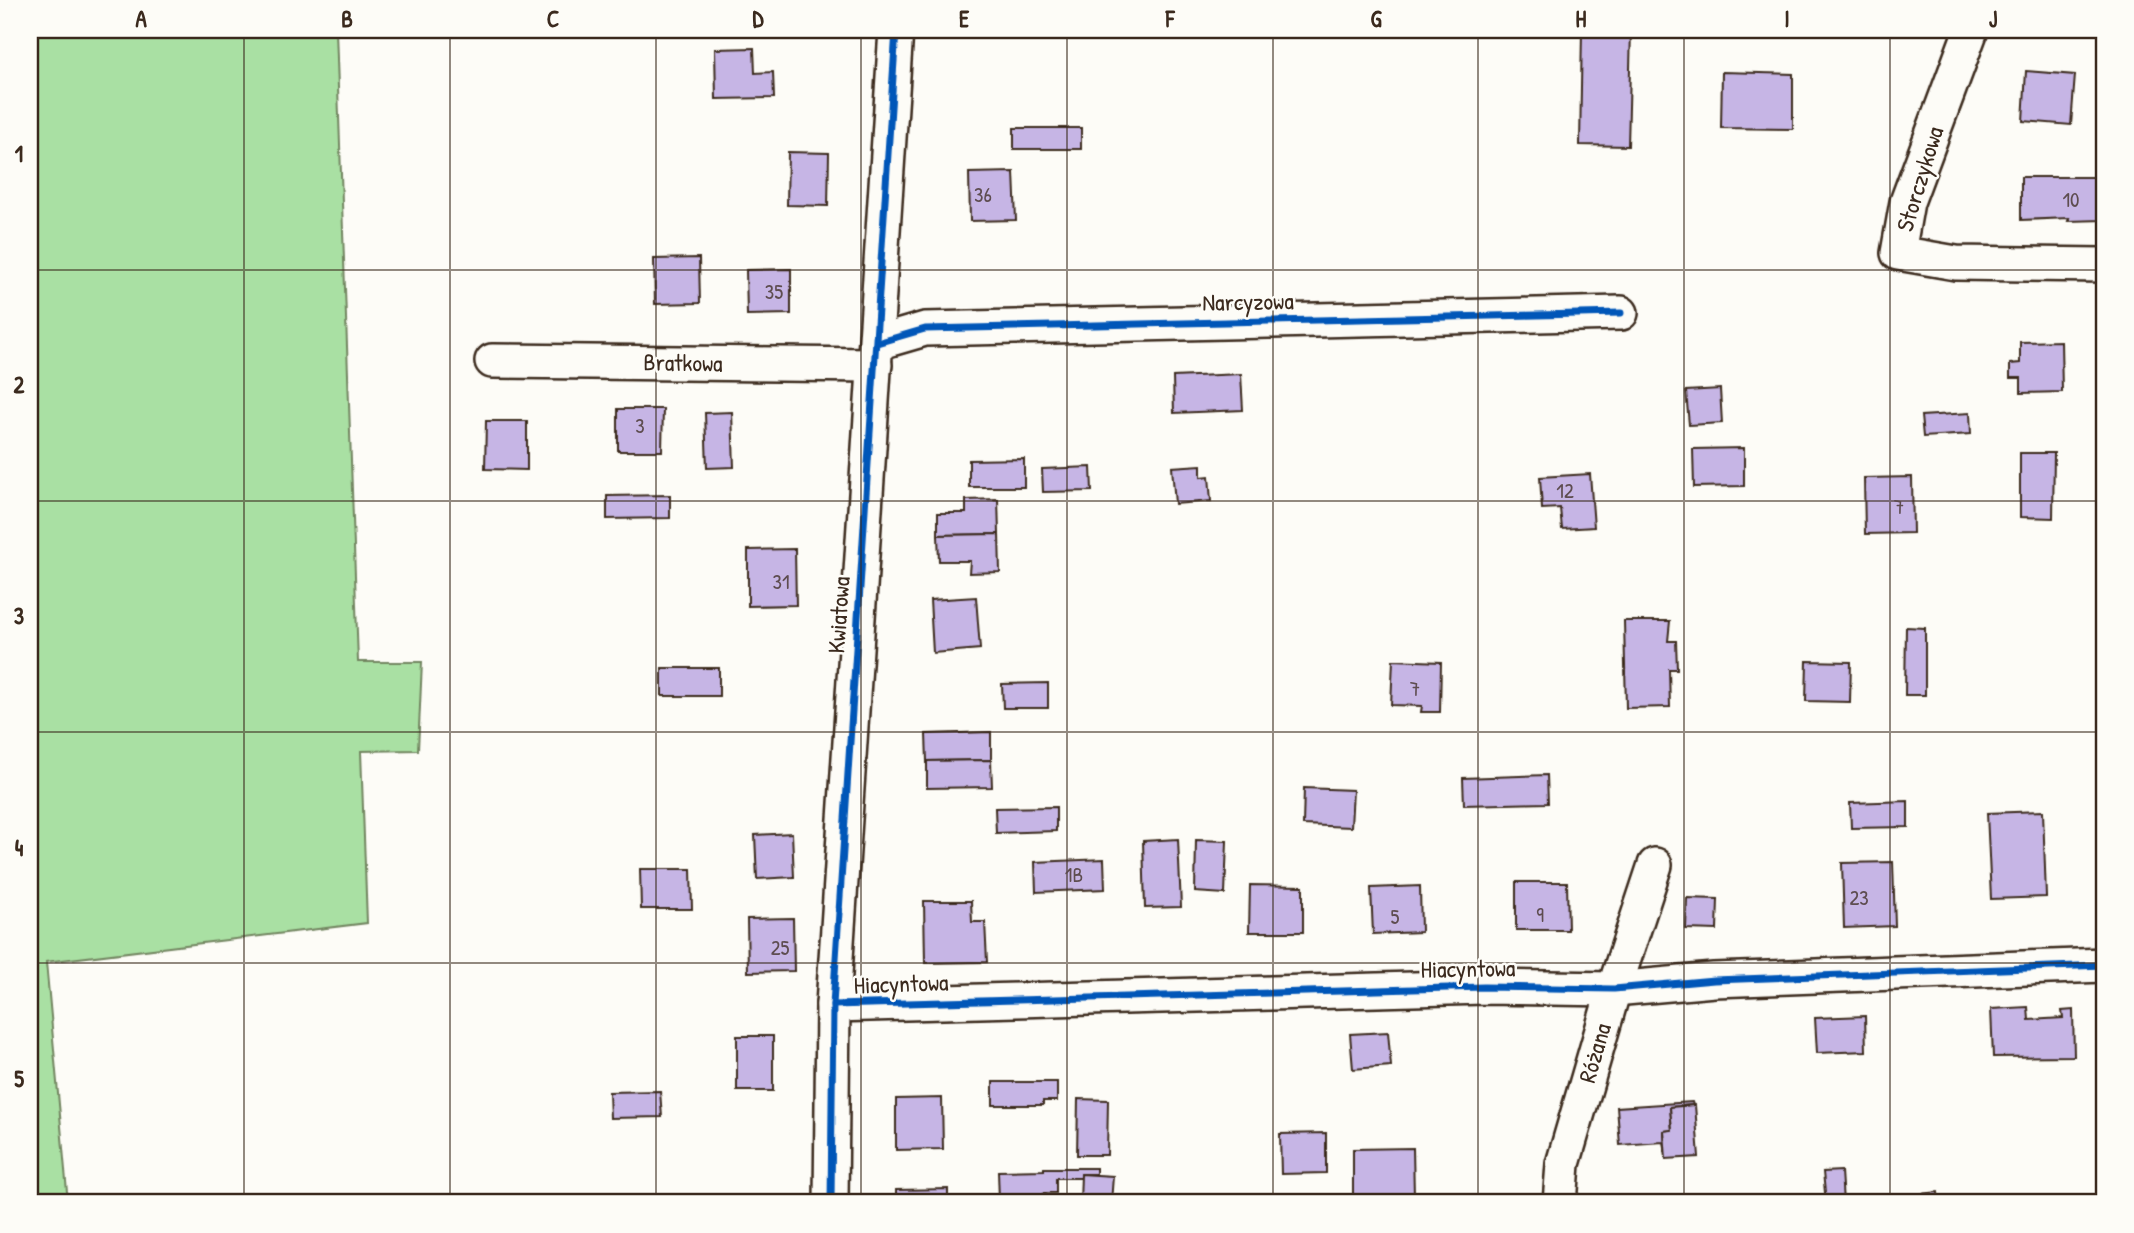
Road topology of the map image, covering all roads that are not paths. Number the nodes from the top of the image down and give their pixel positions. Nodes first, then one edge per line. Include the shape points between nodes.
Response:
1 (896, 30) edge
2 (1971, 30) edge
3 (2104, 265) edge
4 (1621, 313) dead end
5 (876, 354) junction
6 (492, 361) dead end
7 (1655, 865) dead end
8 (2104, 965) edge
9 (1614, 989) junction
10 (833, 1005) junction
11 (831, 1203) edge
12 (1560, 1203) edge

1 - 5 street, Kwiatowa
2 - 3 street, Storczykowa via 1907,202 1898,253 1956,263
4 - 5 street, Narcyzowa via 925,329
5 - 6 street, Bratkowa
5 - 10 street, Kwiatowa
7 - 9 street, Różana
8 - 9 street, Hiacyntowa via 1714,980
9 - 10 street, Hiacyntowa via 1484,987
9 - 12 street, Różana via 1563,1164
10 - 11 street, Kwiatowa

